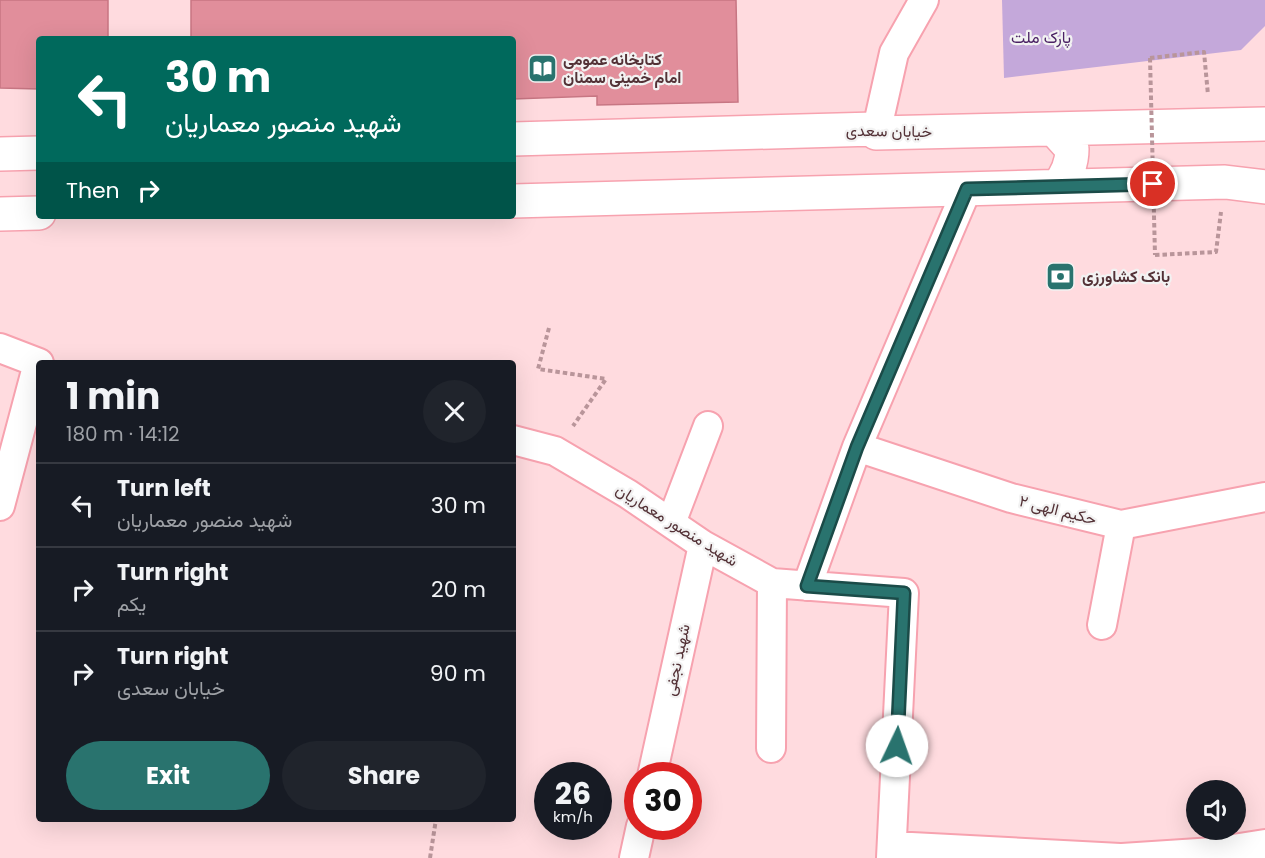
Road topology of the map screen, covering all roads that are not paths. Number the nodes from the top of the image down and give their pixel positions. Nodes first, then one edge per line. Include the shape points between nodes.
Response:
1 (924, 0) edge
2 (1265, 124) edge
3 (1054, 129) junction
4 (876, 134) junction
5 (516, 139) edge
6 (36, 153) edge
7 (0, 154) edge
8 (1058, 186) junction
9 (1265, 187) edge
10 (967, 189) junction
11 (516, 201) edge
12 (36, 213) edge
13 (0, 214) edge
14 (0, 348) edge
15 (36, 362) edge
16 (36, 374) edge
17 (708, 426) dead end
18 (516, 441) edge
19 (857, 447) junction
20 (1265, 497) edge
21 (0, 506) edge
22 (671, 523) junction
23 (1122, 525) junction
24 (703, 545) junction
25 (772, 583) junction
26 (807, 586) junction
27 (1102, 625) dead end
28 (771, 748) dead end
29 (655, 762) edge
30 (638, 840) edge
31 (1265, 844) edge
32 (892, 852) edge
33 (634, 858) edge
34 (1121, 858) edge

1 - 4 street via 894,53
2 - 3 main road, خیابان سعدی
3 - 4 main road, خیابان سعدی
3 - 8 main road via 1072,149 1072,159
4 - 5 main road, خیابان سعدی via 875,129
6 - 7 main road
8 - 9 main road via 1225,182
8 - 10 main road
10 - 11 main road
10 - 19 street
12 - 13 main road
14 - 15 street
16 - 21 street
17 - 22 street
18 - 22 street, شهید منصور معماریان via 555,451
19 - 23 street, حکیم الهی ۲ via 1011,498
19 - 26 street
20 - 23 street, حکیم الهی ۲
22 - 24 street, شهید منصور معماریان
23 - 27 street
24 - 25 street, شهید منصور معماریان
24 - 29 street, شهید نجفی
25 - 26 street, شهید منصور معماریان
25 - 28 street
26 - 32 street, شهید منصور معماریان via 904,593
30 - 33 street
31 - 34 street via 1214,852
32 - 34 street

